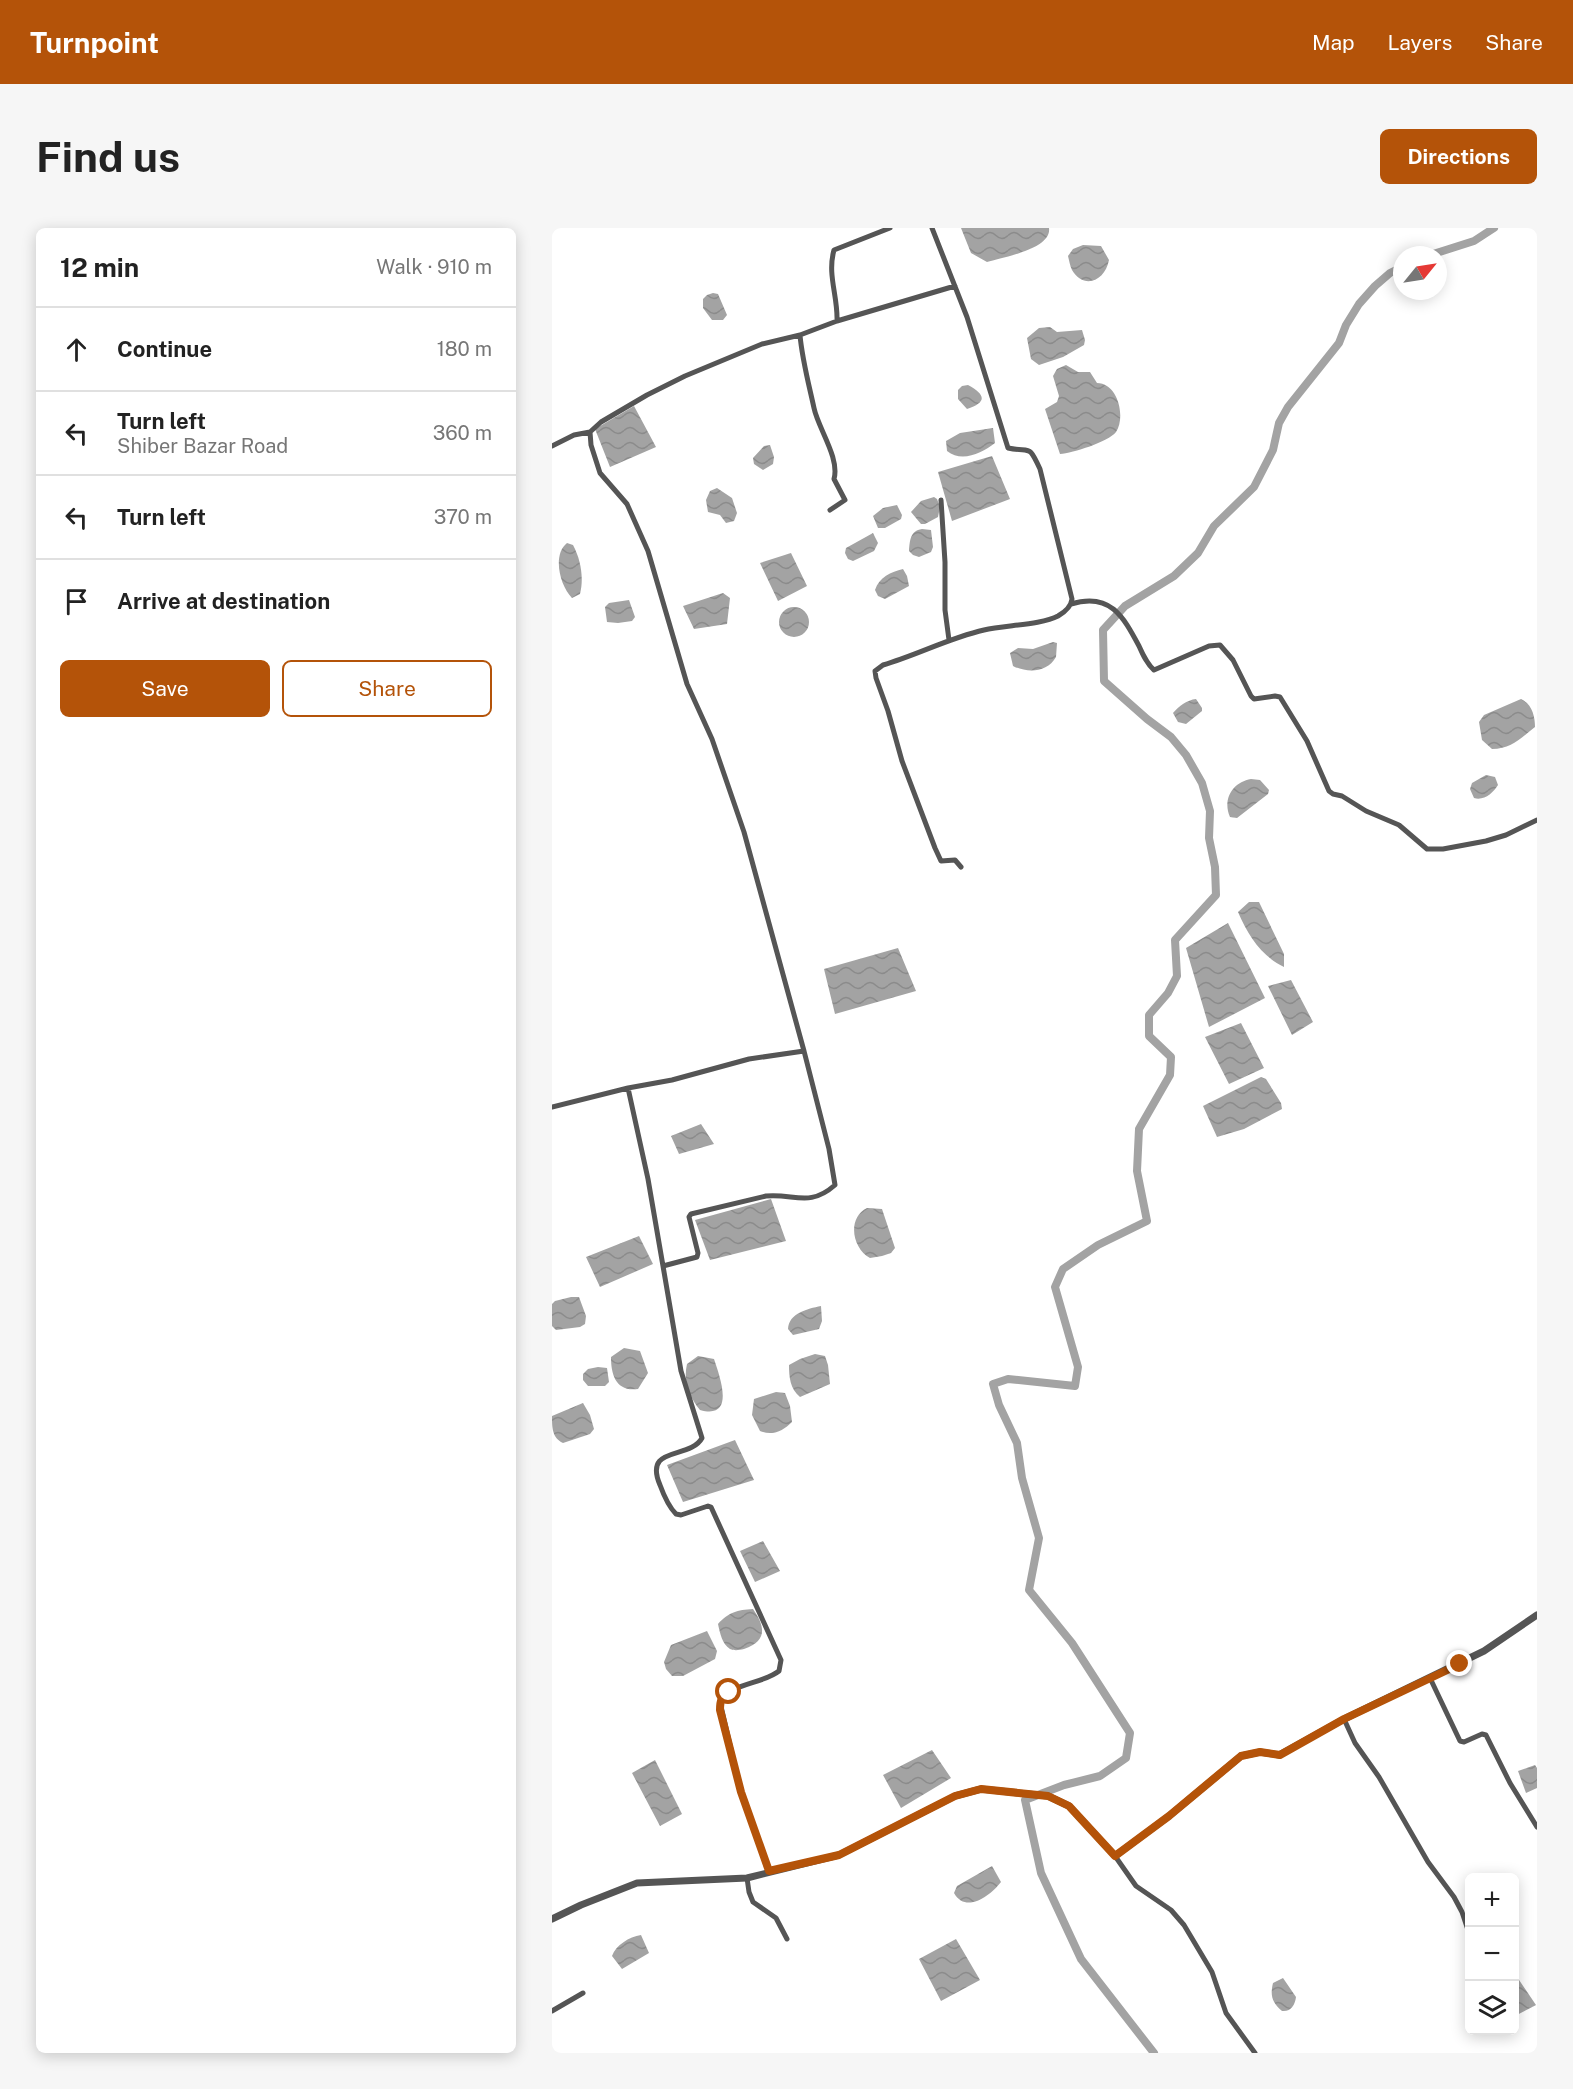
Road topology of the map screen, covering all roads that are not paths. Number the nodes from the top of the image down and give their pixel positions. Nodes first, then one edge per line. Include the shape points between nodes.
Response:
1 (890, 228) edge
2 (932, 228) edge
3 (955, 286) junction
4 (837, 321) junction
5 (800, 335) junction
6 (590, 432) junction
7 (552, 446) edge
8 (941, 500) dead end
9 (830, 510) dead end
10 (1071, 604) junction
11 (949, 640) junction
12 (1537, 820) edge
13 (960, 867) dead end
14 (804, 1051) junction
15 (628, 1088) junction
16 (552, 1107) edge
17 (663, 1266) junction
18 (1537, 1615) edge
19 (1430, 1678) junction
20 (1344, 1719) junction
21 (1537, 1827) edge
22 (1115, 1856) junction
23 (769, 1871) junction
24 (747, 1878) junction
25 (552, 1919) edge
26 (1467, 1927) edge
27 (787, 1939) dead end
28 (583, 1994) dead end
29 (552, 2011) edge
30 (1255, 2053) edge

1 - 4 street via 834,250 830,274
2 - 3 street
3 - 4 street
3 - 10 street via 1008,448 1032,452 1040,469
4 - 5 street
5 - 6 street via 762,344 702,369 647,395
5 - 9 street via 814,410 829,447 834,479 845,500
6 - 7 street
6 - 14 street via 600,472 627,504 648,551 687,684 712,739 744,832
8 - 11 street
10 - 11 street via 1057,617 1045,621 986,629
10 - 12 street via 1089,600 1111,606 1154,670 1220,645 1233,660 1254,699 1280,697 1307,741 1329,791 1399,825 1425,848 1470,845 1506,835
11 - 13 street via 875,671 935,848 942,861 955,860
14 - 15 street via 749,1059
14 - 17 street via 835,1185 812,1199 774,1195 691,1214 698,1255
15 - 16 street
15 - 17 street
17 - 23 street via 681,1371 702,1438 697,1445 663,1458 656,1473 676,1514 711,1507 781,1660 779,1671 771,1677 729,1692 720,1702 741,1792
18 - 19 street via 1484,1651
19 - 20 street
19 - 21 street via 1461,1741 1486,1735
20 - 22 street via 1280,1755 1260,1752 1241,1756
20 - 26 street via 1428,1862 1454,1897
22 - 23 street via 1069,1806 1048,1796 981,1789 955,1796 839,1855
22 - 30 street via 1136,1886 1171,1910 1184,1925 1212,1972 1226,2013
23 - 24 street
24 - 25 street via 637,1883
24 - 27 street via 753,1902 776,1918
28 - 29 street

